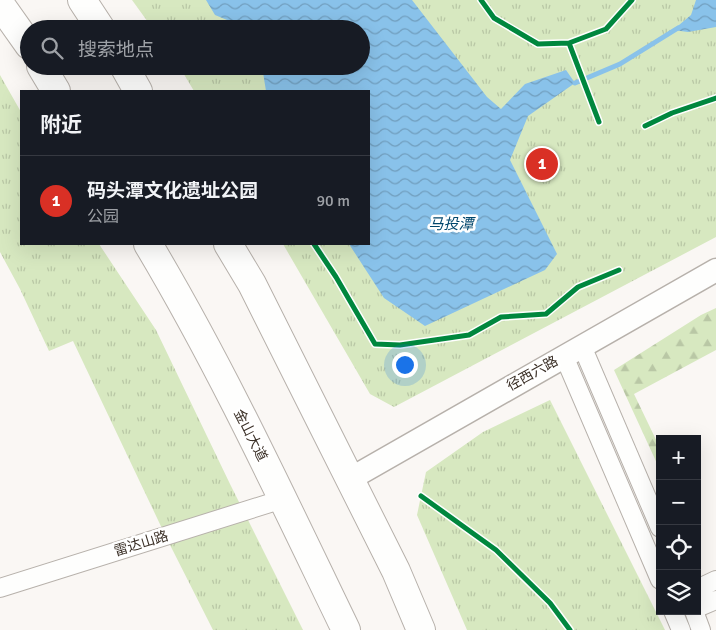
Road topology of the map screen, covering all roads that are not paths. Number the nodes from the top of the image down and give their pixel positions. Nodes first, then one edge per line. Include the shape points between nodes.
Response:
1 (82, 0) edge
2 (0, 4) edge
3 (96, 20) edge
4 (20, 32) edge
5 (46, 75) edge
6 (129, 75) edge
7 (55, 90) edge
8 (137, 90) edge
9 (149, 245) edge
10 (229, 245) edge
11 (716, 270) edge
12 (573, 351) junction
13 (350, 479) junction
14 (283, 499) junction
15 (659, 525) edge
16 (656, 570) edge
17 (716, 580) edge
18 (701, 586) edge
19 (0, 588) edge
20 (716, 600) edge
21 (701, 606) edge
22 (683, 616) edge
23 (346, 630) edge
24 (421, 630) edge
25 (702, 630) edge

1 - 3 main road
2 - 4 main road
5 - 7 main road
6 - 8 main road
9 - 14 main road, 金山大道 via 223,380
10 - 13 main road via 252,284
11 - 12 street, 径西六路
12 - 13 street, 径西六路
12 - 15 street
12 - 16 street
13 - 24 main road
14 - 19 street, 雷达山路
14 - 23 main road, 金山大道
17 - 18 street
20 - 21 street
22 - 25 street

